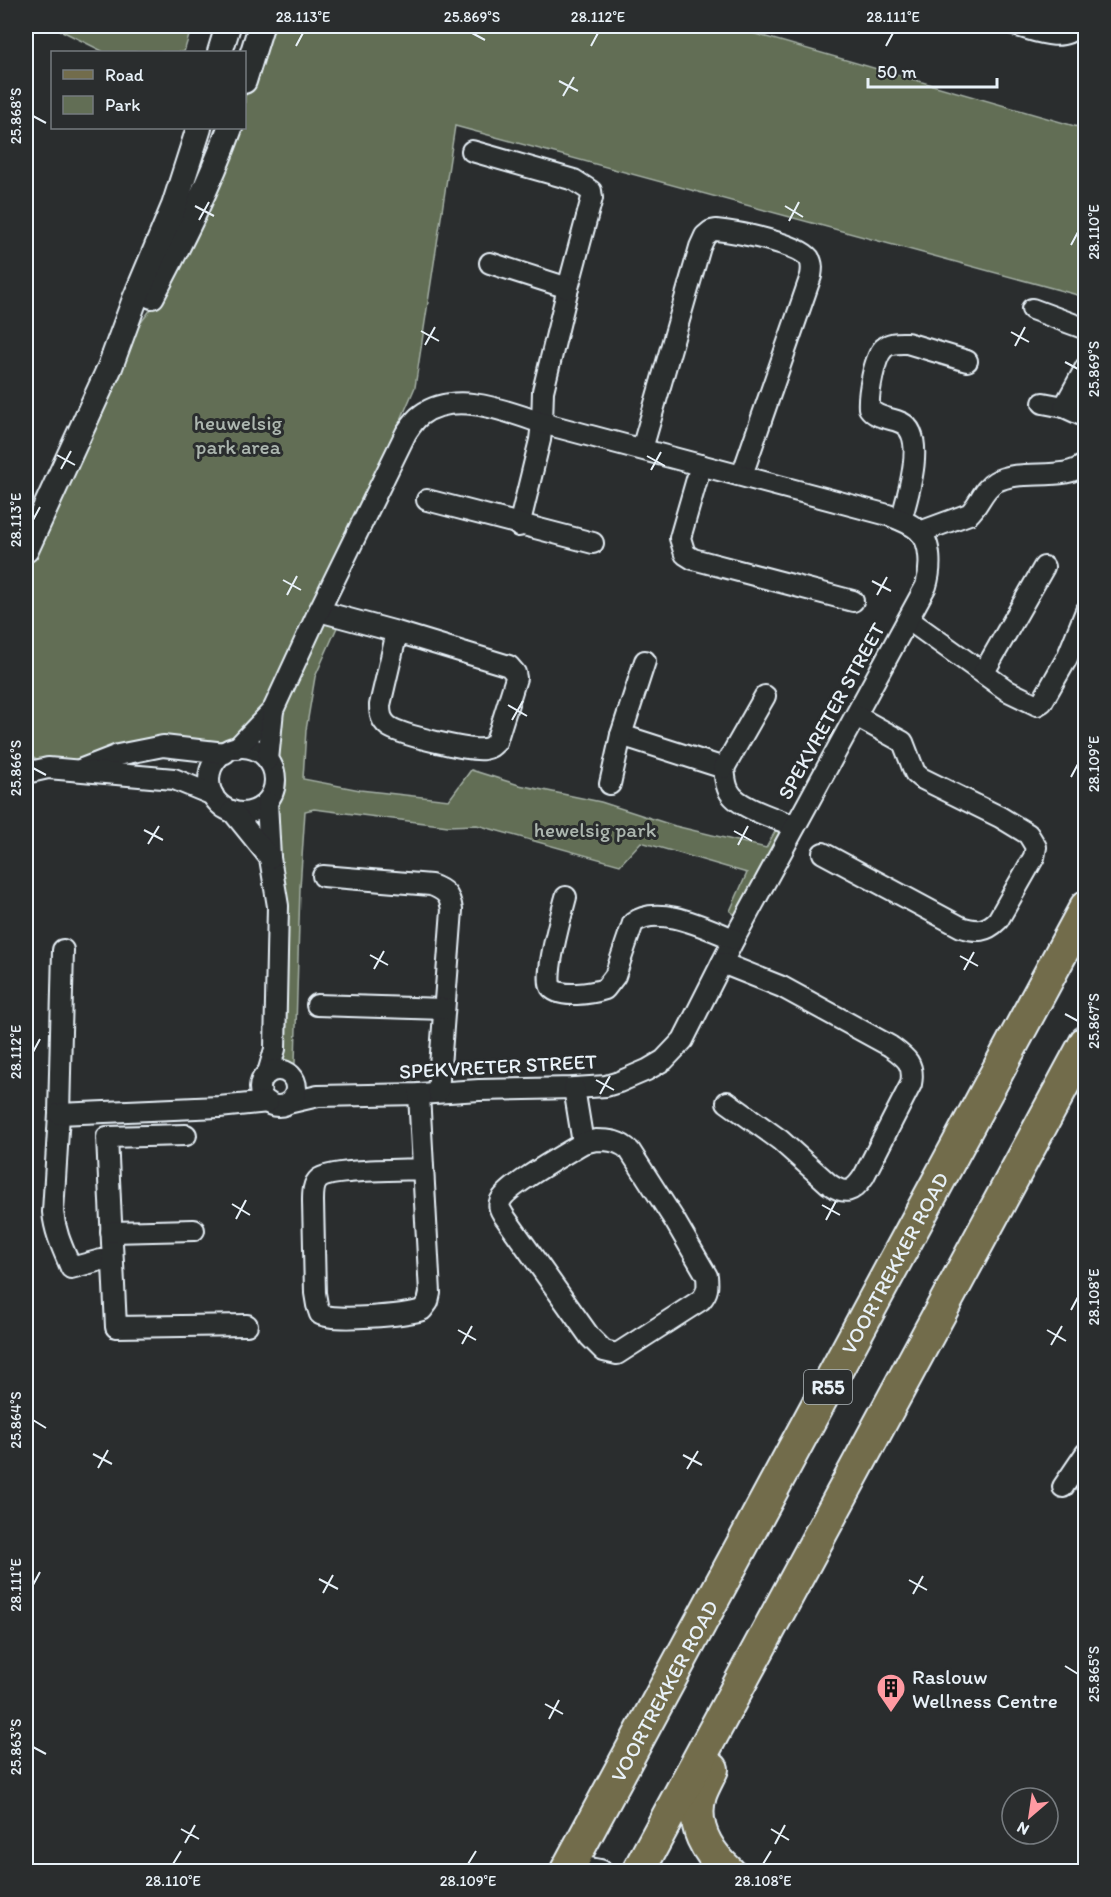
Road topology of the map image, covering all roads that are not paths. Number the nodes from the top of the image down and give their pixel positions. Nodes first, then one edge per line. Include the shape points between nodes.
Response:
1 (228, 26) edge
2 (261, 26) edge
3 (1017, 26) edge
4 (1077, 26) edge
5 (220, 51) edge
6 (246, 75) edge
7 (199, 129) edge
8 (230, 129) edge
9 (472, 151) dead end
10 (490, 263) dead end
11 (568, 288) junction
12 (1032, 309) dead end
13 (1086, 329) edge
14 (967, 361) dead end
15 (110, 367) junction
16 (1086, 367) edge
17 (1043, 403) dead end
18 (1064, 407) junction
19 (1086, 417) edge
20 (542, 423) junction
21 (642, 449) junction
22 (1086, 463) edge
23 (701, 465) junction
24 (742, 475) junction
25 (427, 500) dead end
26 (901, 520) junction
27 (519, 526) junction
28 (920, 532) junction
29 (593, 543) dead end
30 (26, 550) edge
31 (1044, 567) dead end
32 (853, 601) dead end
33 (319, 611) junction
34 (1086, 611) edge
35 (909, 620) junction
36 (397, 632) junction
37 (645, 661) dead end
38 (984, 672) junction
39 (765, 696) dead end
40 (273, 710) junction
41 (856, 716) junction
42 (621, 735) junction
43 (228, 752) junction
44 (26, 758) edge
45 (268, 760) junction
46 (48, 768) junction
47 (724, 768) junction
48 (79, 770) junction
49 (26, 773) edge
50 (174, 779) junction
51 (610, 784) dead end
52 (213, 795) junction
53 (267, 802) junction
54 (232, 811) junction
55 (795, 826) junction
56 (823, 853) dead end
57 (270, 858) junction
58 (323, 876) dead end
59 (566, 897) dead end
60 (1086, 907) edge
61 (734, 939) junction
62 (63, 950) dead end
63 (722, 963) junction
64 (317, 1005) dead end
65 (444, 1009) junction
66 (1086, 1042) edge
67 (270, 1083) junction
68 (574, 1088) junction
69 (429, 1093) junction
70 (292, 1094) junction
71 (727, 1102) dead end
72 (58, 1114) junction
73 (186, 1135) dead end
74 (583, 1143) junction
75 (423, 1169) junction
76 (194, 1230) dead end
77 (111, 1232) junction
78 (111, 1260) junction
79 (247, 1325) dead end
80 (1086, 1453) edge
81 (1064, 1487) dead end
82 (799, 1574) junction
83 (568, 1869) edge
84 (600, 1872) edge
85 (638, 1872) edge
86 (729, 1872) edge

1 - 5 street
2 - 6 street
3 - 4 street via 1052,35 1073,31
7 - 15 street via 174,206
8 - 15 street via 176,250
9 - 11 street via 574,180 591,191 592,205
10 - 11 street
11 - 20 street via 543,391
12 - 13 street
14 - 26 street via 897,342 879,354 869,408 878,416 908,428 915,450
15 - 30 street
16 - 18 street
17 - 18 street
18 - 19 street
20 - 21 street
20 - 27 street
20 - 33 street via 500,409 461,404 438,406 418,416 406,433
21 - 23 street
21 - 24 street via 705,236 716,230 783,244 809,258 811,276
22 - 28 street via 1077,470 1013,475 994,482 969,514
23 - 24 street
23 - 32 street via 680,538 685,554
24 - 26 street
25 - 27 street
26 - 28 street
27 - 29 street
28 - 35 street, SPEKVRETER STREET via 928,549 930,567 926,586
31 - 38 street
33 - 36 street
33 - 40 street
34 - 38 street via 1063,667 1040,704 1008,692
35 - 38 street
35 - 41 street, SPEKVRETER STREET
36 - 36 street via 513,669 516,678 491,747 434,741 394,730 383,721 380,705
37 - 42 street
39 - 47 street
40 - 43 street
40 - 45 street
41 - 55 street, SPEKVRETER STREET
41 - 56 street via 903,742 915,773 921,778 1028,834 1036,851 998,920 977,931 961,927
42 - 47 street
42 - 51 street
43 - 45 street via 248,748
43 - 48 street via 163,746
43 - 50 street
43 - 52 street via 217,759 210,772
44 - 46 street
45 - 53 street via 275,781
46 - 48 street
46 - 49 street
47 - 55 street via 728,790 735,799
48 - 50 street
50 - 52 street
52 - 54 street
53 - 54 street via 252,812
53 - 57 street
54 - 57 street
55 - 61 street, SPEKVRETER STREET
57 - 67 street via 278,906
58 - 65 street via 431,885 448,894 452,910
59 - 61 street via 550,967 549,982 559,993 604,989 615,976 633,922 644,916 671,917
60 - 83 main road, VOORTREKKER ROAD / R55
61 - 63 street, SPEKVRETER STREET
62 - 72 street
63 - 68 street, SPEKVRETER STREET via 683,1040 664,1060 619,1082
63 - 71 street via 782,987 890,1046 906,1058 912,1075 864,1176 858,1186 845,1192 829,1184 780,1140
64 - 65 street
65 - 69 street
66 - 82 main road
67 - 70 street via 294,1079
67 - 70 street via 274,1105
67 - 72 street via 241,1105
68 - 69 street, SPEKVRETER STREET
68 - 74 street
69 - 70 street, SPEKVRETER STREET
69 - 75 street
72 - 78 street via 53,1212 57,1234 71,1268
73 - 77 street via 107,1137
74 - 74 street via 616,1142 630,1151 707,1276 707,1293 701,1300 617,1354 604,1351 590,1337 499,1207 510,1190
75 - 75 street via 332,1173 318,1179 313,1201 315,1293 320,1314 333,1318 402,1314 426,1307 430,1293
76 - 77 street
77 - 78 street
78 - 79 street via 116,1327
80 - 81 street
82 - 85 main road
82 - 86 main road via 753,1687 700,1795 700,1831 705,1844
83 - 84 street

